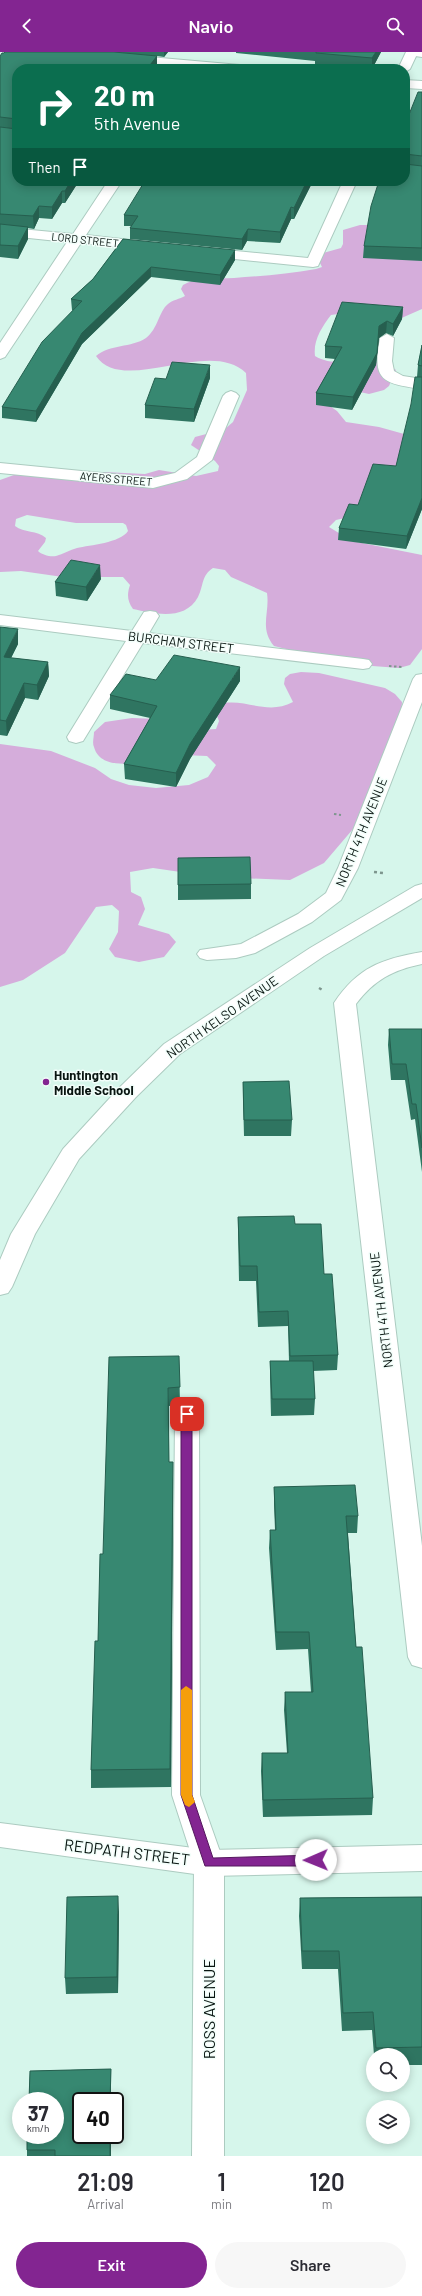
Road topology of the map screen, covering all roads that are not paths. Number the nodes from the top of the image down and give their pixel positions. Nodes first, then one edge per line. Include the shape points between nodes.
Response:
1 (191, 52) edge
2 (415, 53) edge
3 (115, 58) edge
4 (183, 64) joint
5 (407, 64) edge
6 (410, 84) edge
7 (422, 85) edge
8 (112, 186) edge
9 (348, 186) edge
10 (0, 231) edge
11 (76, 239) junction
12 (163, 248) edge
13 (194, 251) edge
14 (387, 338) dead end
15 (3, 347) edge
16 (422, 384) edge
17 (231, 396) dead end
18 (0, 468) edge
19 (150, 616) dead end
20 (0, 620) edge
21 (137, 637) junction
22 (363, 664) road end
23 (415, 674) edge
24 (76, 737) dead end
25 (422, 890) edge
26 (207, 954) dead end
27 (422, 958) edge
28 (0, 1287) edge
29 (187, 1414) dead end
30 (422, 1657) edge
31 (0, 1835) edge
32 (422, 1858) edge
33 (209, 1863) junction
34 (208, 2156) edge

1 - 4 street
2 - 5 street
3 - 4 street
6 - 7 street
8 - 11 street
9 - 13 street via 313,263
10 - 11 street, LORD STREET
11 - 12 street, LORD STREET
11 - 15 street
14 - 16 street via 382,367 386,374 396,380
17 - 18 street, AYERS STREET via 204,460 181,476 153,483
19 - 21 street
20 - 21 street, BURCHAM STREET
21 - 22 street, BURCHAM STREET
21 - 24 street
23 - 26 street, NORTH 4TH AVENUE via 348,868 334,896 305,918 248,949
25 - 28 street, NORTH KELSO AVENUE via 317,952 172,1049 71,1154 23,1234
27 - 30 street, NORTH 4TH AVENUE via 397,962 371,973 345,1003
29 - 33 street, ROSS AVENUE via 186,1795
31 - 33 street, REDPATH STREET
32 - 33 street, REDPATH STREET
33 - 34 street, ROSS AVENUE

